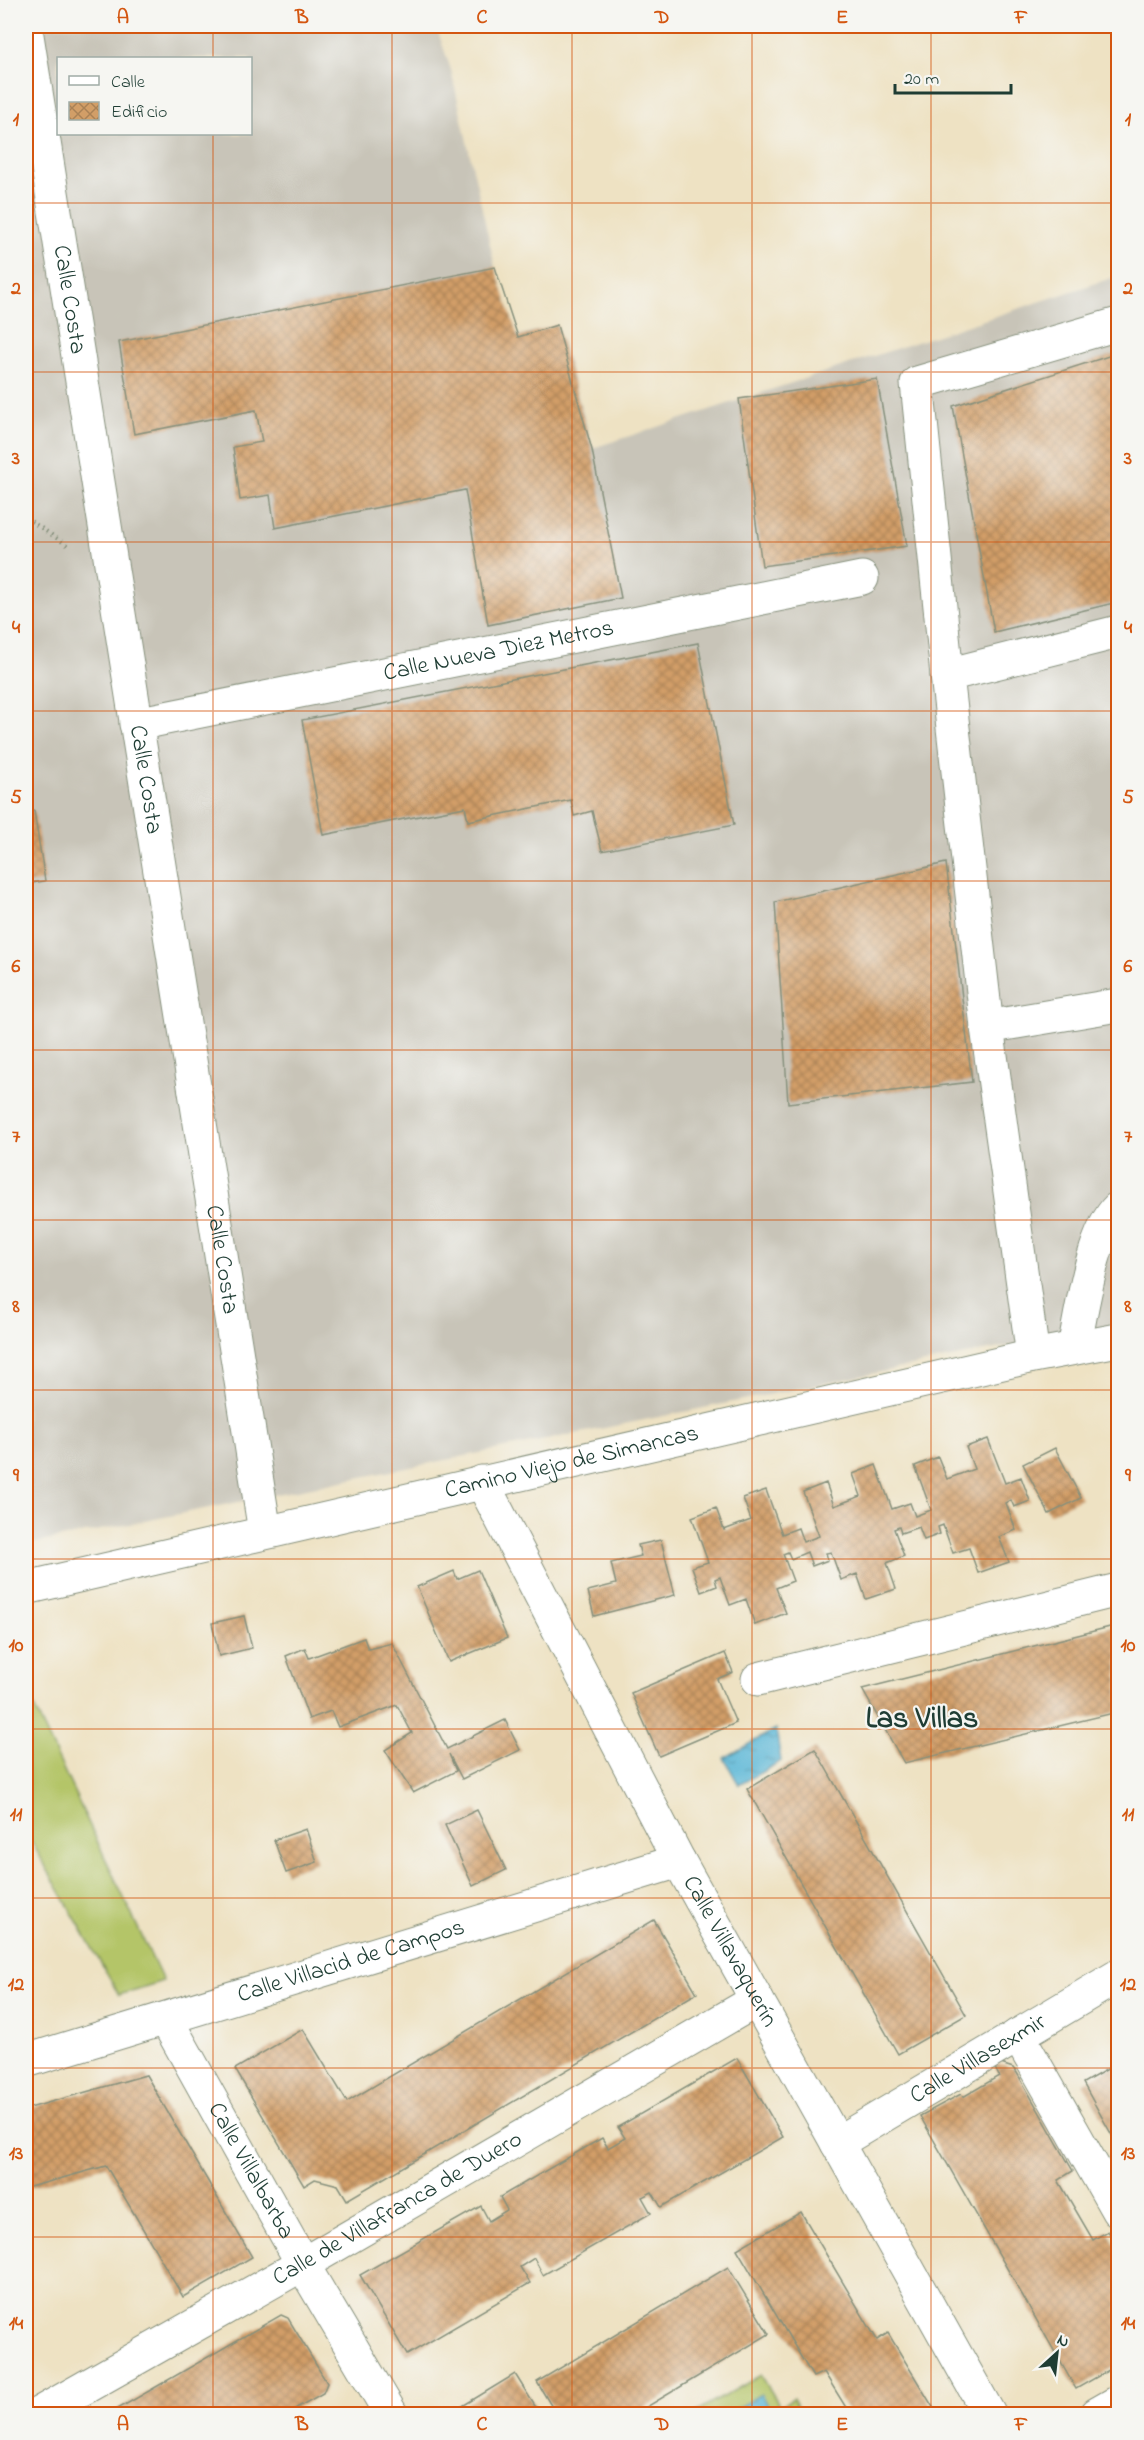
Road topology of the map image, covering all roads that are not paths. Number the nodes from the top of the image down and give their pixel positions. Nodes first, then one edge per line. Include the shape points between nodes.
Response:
1 (26, 29) edge
2 (1119, 324) edge
3 (861, 578) dead end
4 (1119, 632) edge
5 (947, 675) junction
6 (136, 724) junction
7 (1119, 1005) edge
8 (987, 1027) junction
9 (1119, 1208) edge
10 (1119, 1340) edge
11 (1074, 1348) junction
12 (1034, 1356) junction
13 (482, 1482) junction
14 (265, 1532) junction
15 (26, 1588) edge
16 (1119, 1590) edge
17 (758, 1679) dead end
18 (679, 1861) junction
19 (1119, 1976) edge
20 (757, 2000) junction
21 (166, 2019) junction
22 (1018, 2035) junction
23 (26, 2061) edge
24 (837, 2143) junction
25 (1119, 2211) edge
26 (303, 2264) junction
27 (1119, 2402) edge
28 (38, 2415) edge
29 (391, 2415) edge
30 (989, 2415) edge
31 (1098, 2415) edge

1 - 6 street, Calle Costa
2 - 5 street via 917,383
3 - 6 street, Calle Nueva Diez Metros
4 - 5 street
5 - 8 street
6 - 14 street, Calle Costa
7 - 8 street
8 - 12 street
9 - 11 street via 1108,1218 1090,1272
10 - 11 street, Camino Viejo de Simancas
11 - 12 street, Camino Viejo de Simancas
12 - 13 street, Camino Viejo de Simancas
13 - 14 street, Camino Viejo de Simancas
13 - 18 street, Calle Villavaquerín
14 - 15 street, Camino Viejo de Simancas
16 - 17 street
18 - 20 street, Calle Villavaquerín
18 - 21 street, Calle Villacid de Campos
19 - 22 street, Calle Villasexmir
20 - 24 street, Calle Villavaquerín
20 - 26 street, Calle de Villafranca de Duero
21 - 23 street, Calle Villacid de Campos
21 - 26 street, Calle Villalbarba
22 - 24 street, Calle Villasexmir
22 - 25 street
24 - 30 street, Calle Villavaquerín
26 - 28 street, Calle de Villafranca de Duero
26 - 29 street, Calle Villalbarba
27 - 31 street

